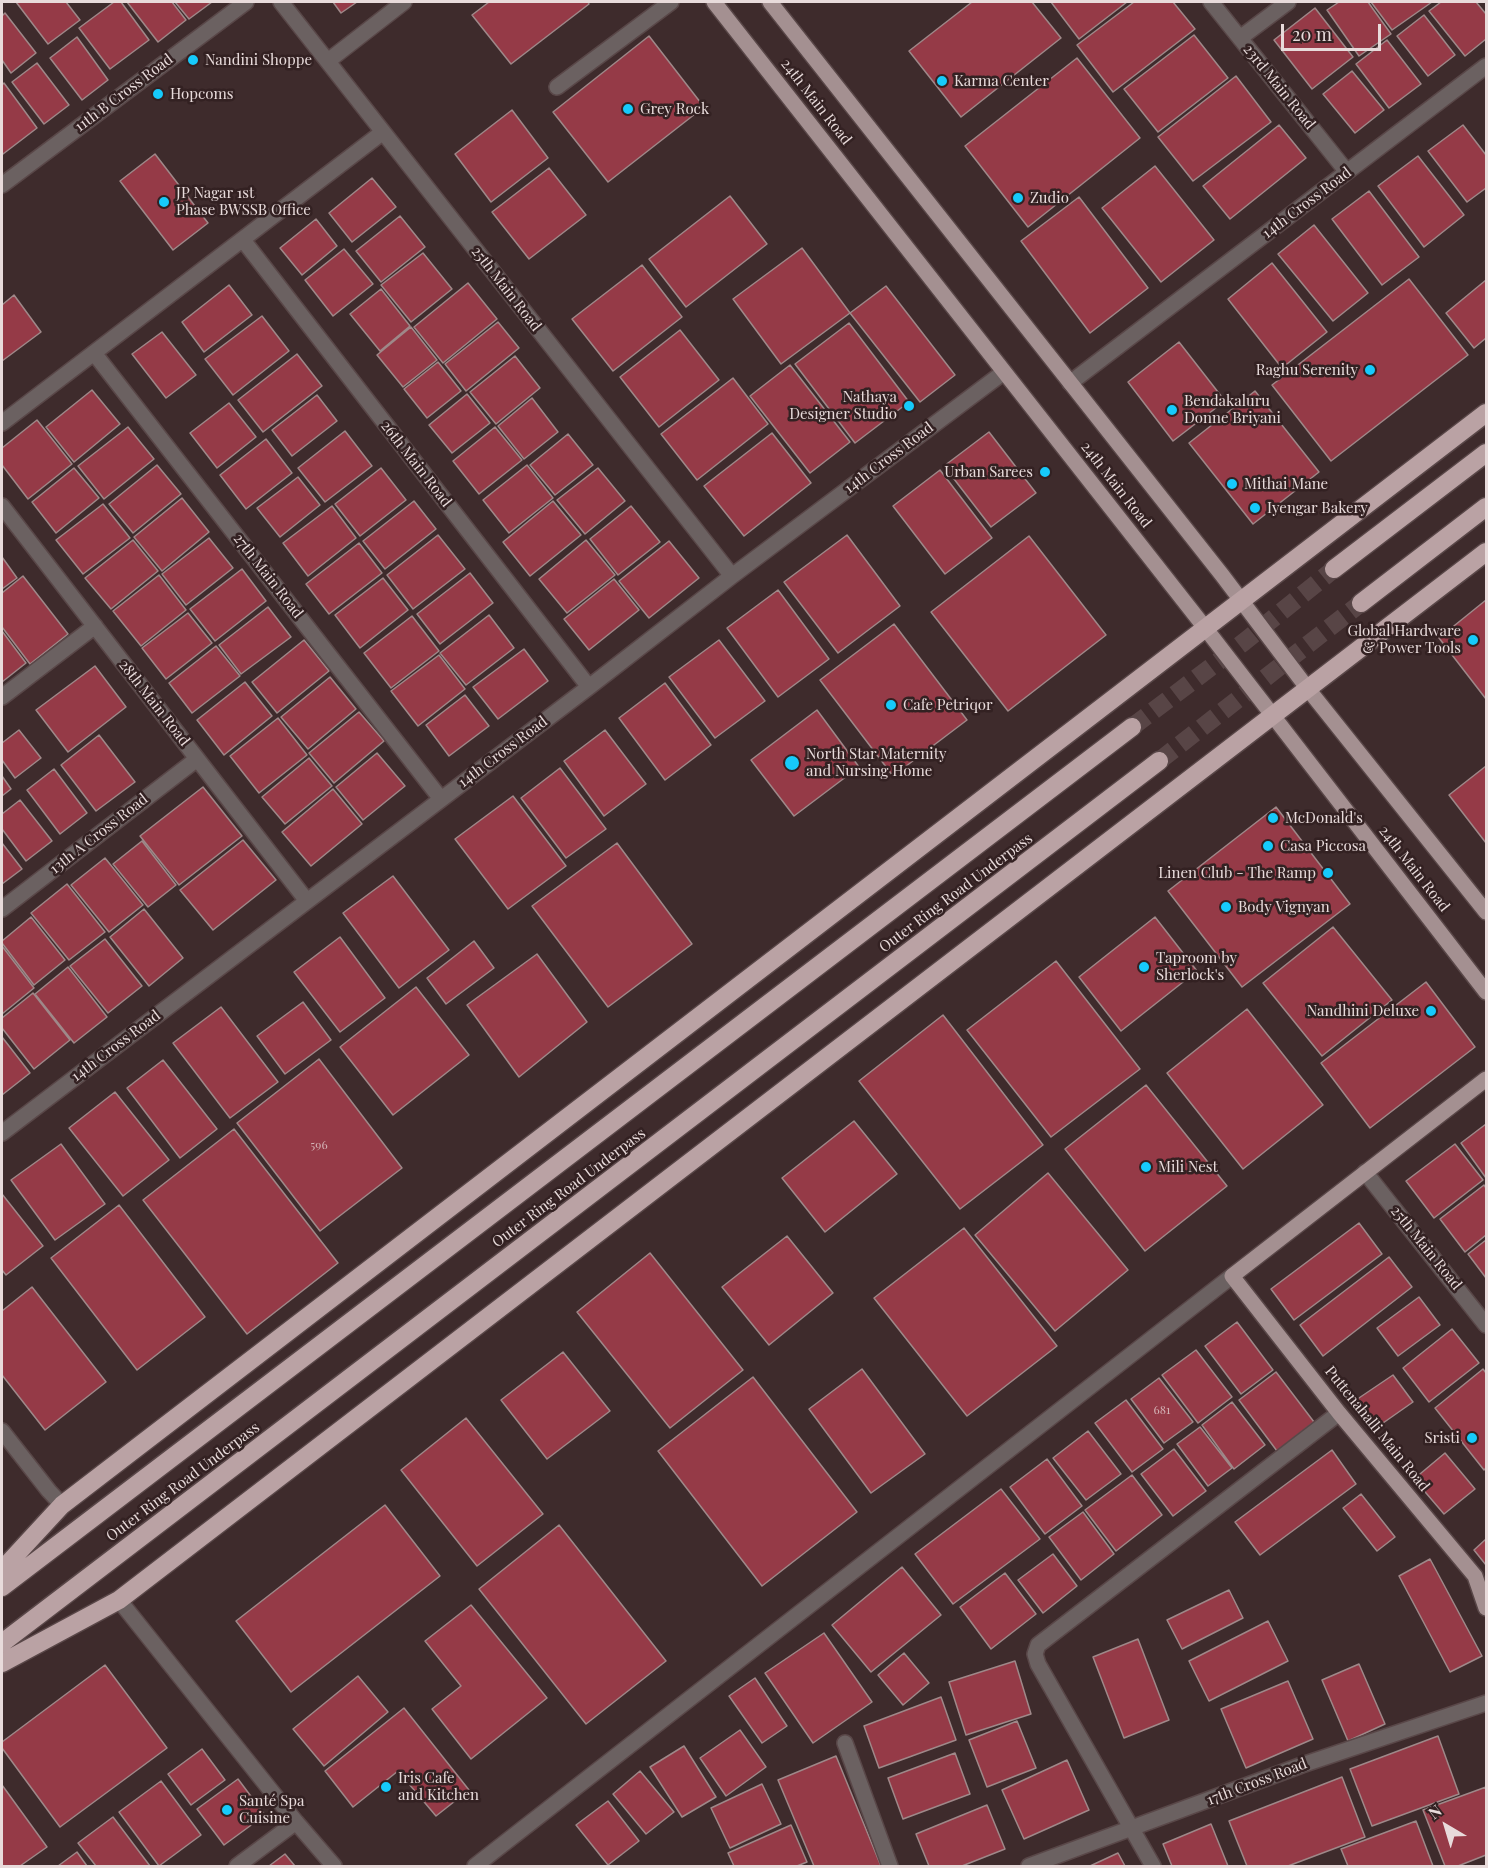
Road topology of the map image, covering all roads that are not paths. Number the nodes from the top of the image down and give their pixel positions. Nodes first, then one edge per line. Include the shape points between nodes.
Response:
1 (246, 2) edge
2 (281, 2) edge
3 (404, 2) edge
4 (671, 2) edge
5 (714, 2) edge
6 (770, 2) edge
7 (1211, 2) edge
8 (1288, 2) edge
9 (1240, 38) junction
10 (328, 61) junction
11 (1486, 66) edge
12 (557, 87) dead end
13 (383, 132) junction
14 (1347, 172) junction
15 (2, 185) edge
16 (243, 240) junction
17 (94, 353) junction
18 (1004, 372) junction
19 (1071, 383) junction
20 (1486, 413) edge
21 (2, 423) edge
22 (1486, 453) edge
23 (2, 506) edge
24 (1486, 507) edge
25 (1486, 552) edge
26 (1334, 569) tunnel mouth
27 (732, 576) junction
28 (1242, 600) junction
29 (1361, 603) tunnel mouth
30 (95, 626) junction
31 (1206, 629) junction
32 (589, 687) junction
33 (1308, 689) junction
34 (2, 697) edge
35 (1272, 716) junction
36 (1132, 727) tunnel mouth
37 (197, 759) junction
38 (1159, 761) tunnel mouth
39 (441, 799) junction
40 (307, 901) junction
41 (1485, 907) edge
42 (2, 909) edge
43 (1486, 992) edge
44 (1486, 1079) edge
45 (2, 1133) edge
46 (1365, 1172) junction
47 (1232, 1276) junction
48 (1486, 1325) edge
49 (1339, 1413) junction
50 (2, 1431) edge
51 (62, 1505) junction
52 (2, 1570) edge
53 (2, 1587) edge
54 (119, 1600) junction
55 (1486, 1608) edge
56 (2, 1643) edge
57 (2, 1663) edge
58 (1486, 1703) edge
59 (845, 1743) dead end
60 (296, 1822) junction
61 (1132, 1829) junction
62 (237, 1866) edge
63 (334, 1866) edge
64 (475, 1866) edge
65 (890, 1866) edge
66 (1029, 1866) edge
67 (1153, 1866) edge

1 - 15 street, 11th B Cross Road
2 - 10 street, 25th Main Road
3 - 10 street
4 - 12 street
5 - 18 main road, 24th Main Road
6 - 19 main road, 24th Main Road
7 - 9 street, 23rd Main Road
8 - 9 street
9 - 14 street, 23rd Main Road
10 - 13 street, 25th Main Road
11 - 14 street, 14th Cross Road
13 - 16 street
13 - 27 street, 25th Main Road
14 - 19 street, 14th Cross Road
16 - 17 street
16 - 32 street, 26th Main Road
17 - 21 street
17 - 39 street, 27th Main Road
18 - 27 street, 14th Cross Road
18 - 31 main road, 24th Main Road
19 - 28 main road, 24th Main Road
20 - 28 highway
22 - 26 highway
23 - 30 street, 28th Main Road
24 - 29 highway
25 - 33 highway
27 - 32 street, 14th Cross Road
28 - 31 highway
28 - 33 main road, 24th Main Road
30 - 34 street
30 - 37 street, 28th Main Road
31 - 35 main road, 24th Main Road
31 - 51 highway
32 - 39 street, 14th Cross Road
33 - 35 highway
33 - 41 main road, 24th Main Road
35 - 43 main road, 24th Main Road
35 - 54 highway
36 - 53 highway, Outer Ring Road Underpass
37 - 40 street, 28th Main Road
37 - 42 street, 13th A Cross Road
38 - 56 highway, Outer Ring Road Underpass
39 - 40 street, 14th Cross Road
40 - 45 street, 14th Cross Road
44 - 46 main road
46 - 47 main road
46 - 48 street, 25th Main Road
47 - 49 main road, Puttenahalli Main Road
47 - 64 street
49 - 55 main road, Puttenahalli Main Road via 1475,1576
49 - 61 street via 1038,1645 1038,1665
50 - 51 street
51 - 52 highway
54 - 57 highway
54 - 60 street
58 - 61 street, 17th Cross Road via 1302,1765
59 - 65 street
60 - 62 street
60 - 63 street
61 - 66 street, 17th Cross Road
61 - 67 street

